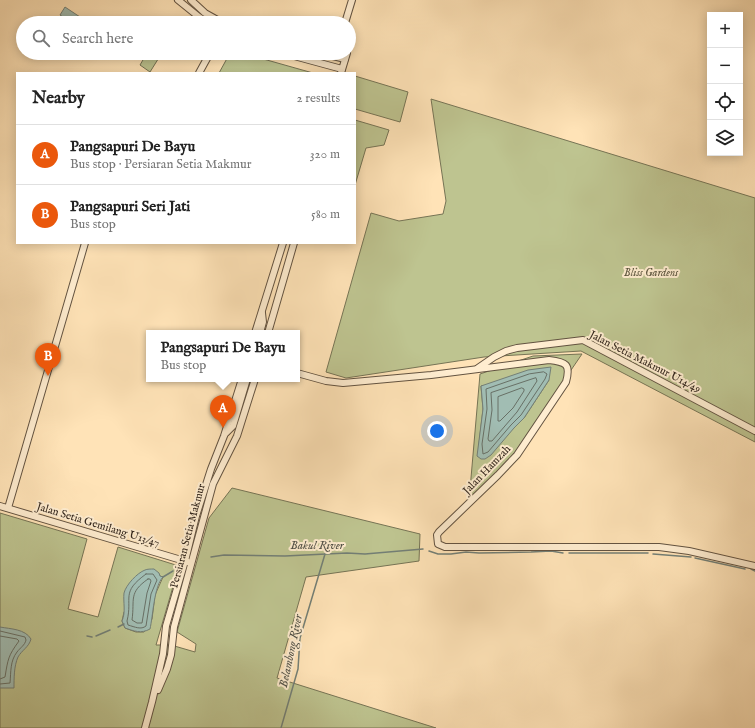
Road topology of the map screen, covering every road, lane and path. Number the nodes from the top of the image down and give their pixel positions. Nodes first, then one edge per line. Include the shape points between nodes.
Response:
1 (178, 0) edge
2 (191, 0) edge
3 (352, 0) edge
4 (198, 16) edge
5 (212, 16) edge
6 (347, 16) edge
7 (206, 60) edge
8 (304, 60) edge
9 (337, 60) edge
10 (345, 60) edge
11 (334, 70) edge
12 (342, 71) edge
13 (200, 72) edge
14 (85, 244) edge
15 (283, 244) edge
16 (294, 244) edge
17 (262, 311) junction
18 (256, 330) edge
19 (261, 330) edge
20 (269, 330) edge
21 (477, 369) junction
22 (300, 374) edge
23 (241, 382) edge
24 (246, 382) edge
25 (254, 382) edge
26 (755, 431) edge
27 (224, 436) junction
28 (0, 506) edge
29 (8, 508) junction
30 (188, 562) junction
31 (755, 566) edge
32 (145, 728) edge

1 - 4 street
2 - 5 street
3 - 6 street
7 - 13 street
8 - 11 street
9 - 11 street
10 - 12 street
11 - 12 street
14 - 29 street
15 - 17 street
16 - 20 street
17 - 18 street
17 - 19 street via 264,322
21 - 22 street, Jalan Hamzah via 343,383
21 - 26 street, Jalan Setia Makmur U14/49 via 494,356 506,351 583,340
21 - 31 street, Jalan Hamzah via 549,360 564,363 569,372 561,391 517,455 439,532 438,544 445,547 659,547
23 - 27 street, Persiaran Setia Makmur
24 - 27 street via 232,426
25 - 30 street, Persiaran Setia Makmur via 238,436 213,484
27 - 30 street, Persiaran Setia Makmur via 196,516
28 - 29 street, Jalan Setia Gemilang U13/47
29 - 30 street, Jalan Setia Gemilang U13/47
30 - 32 street, Persiaran Setia Makmur via 166,626 163,654

